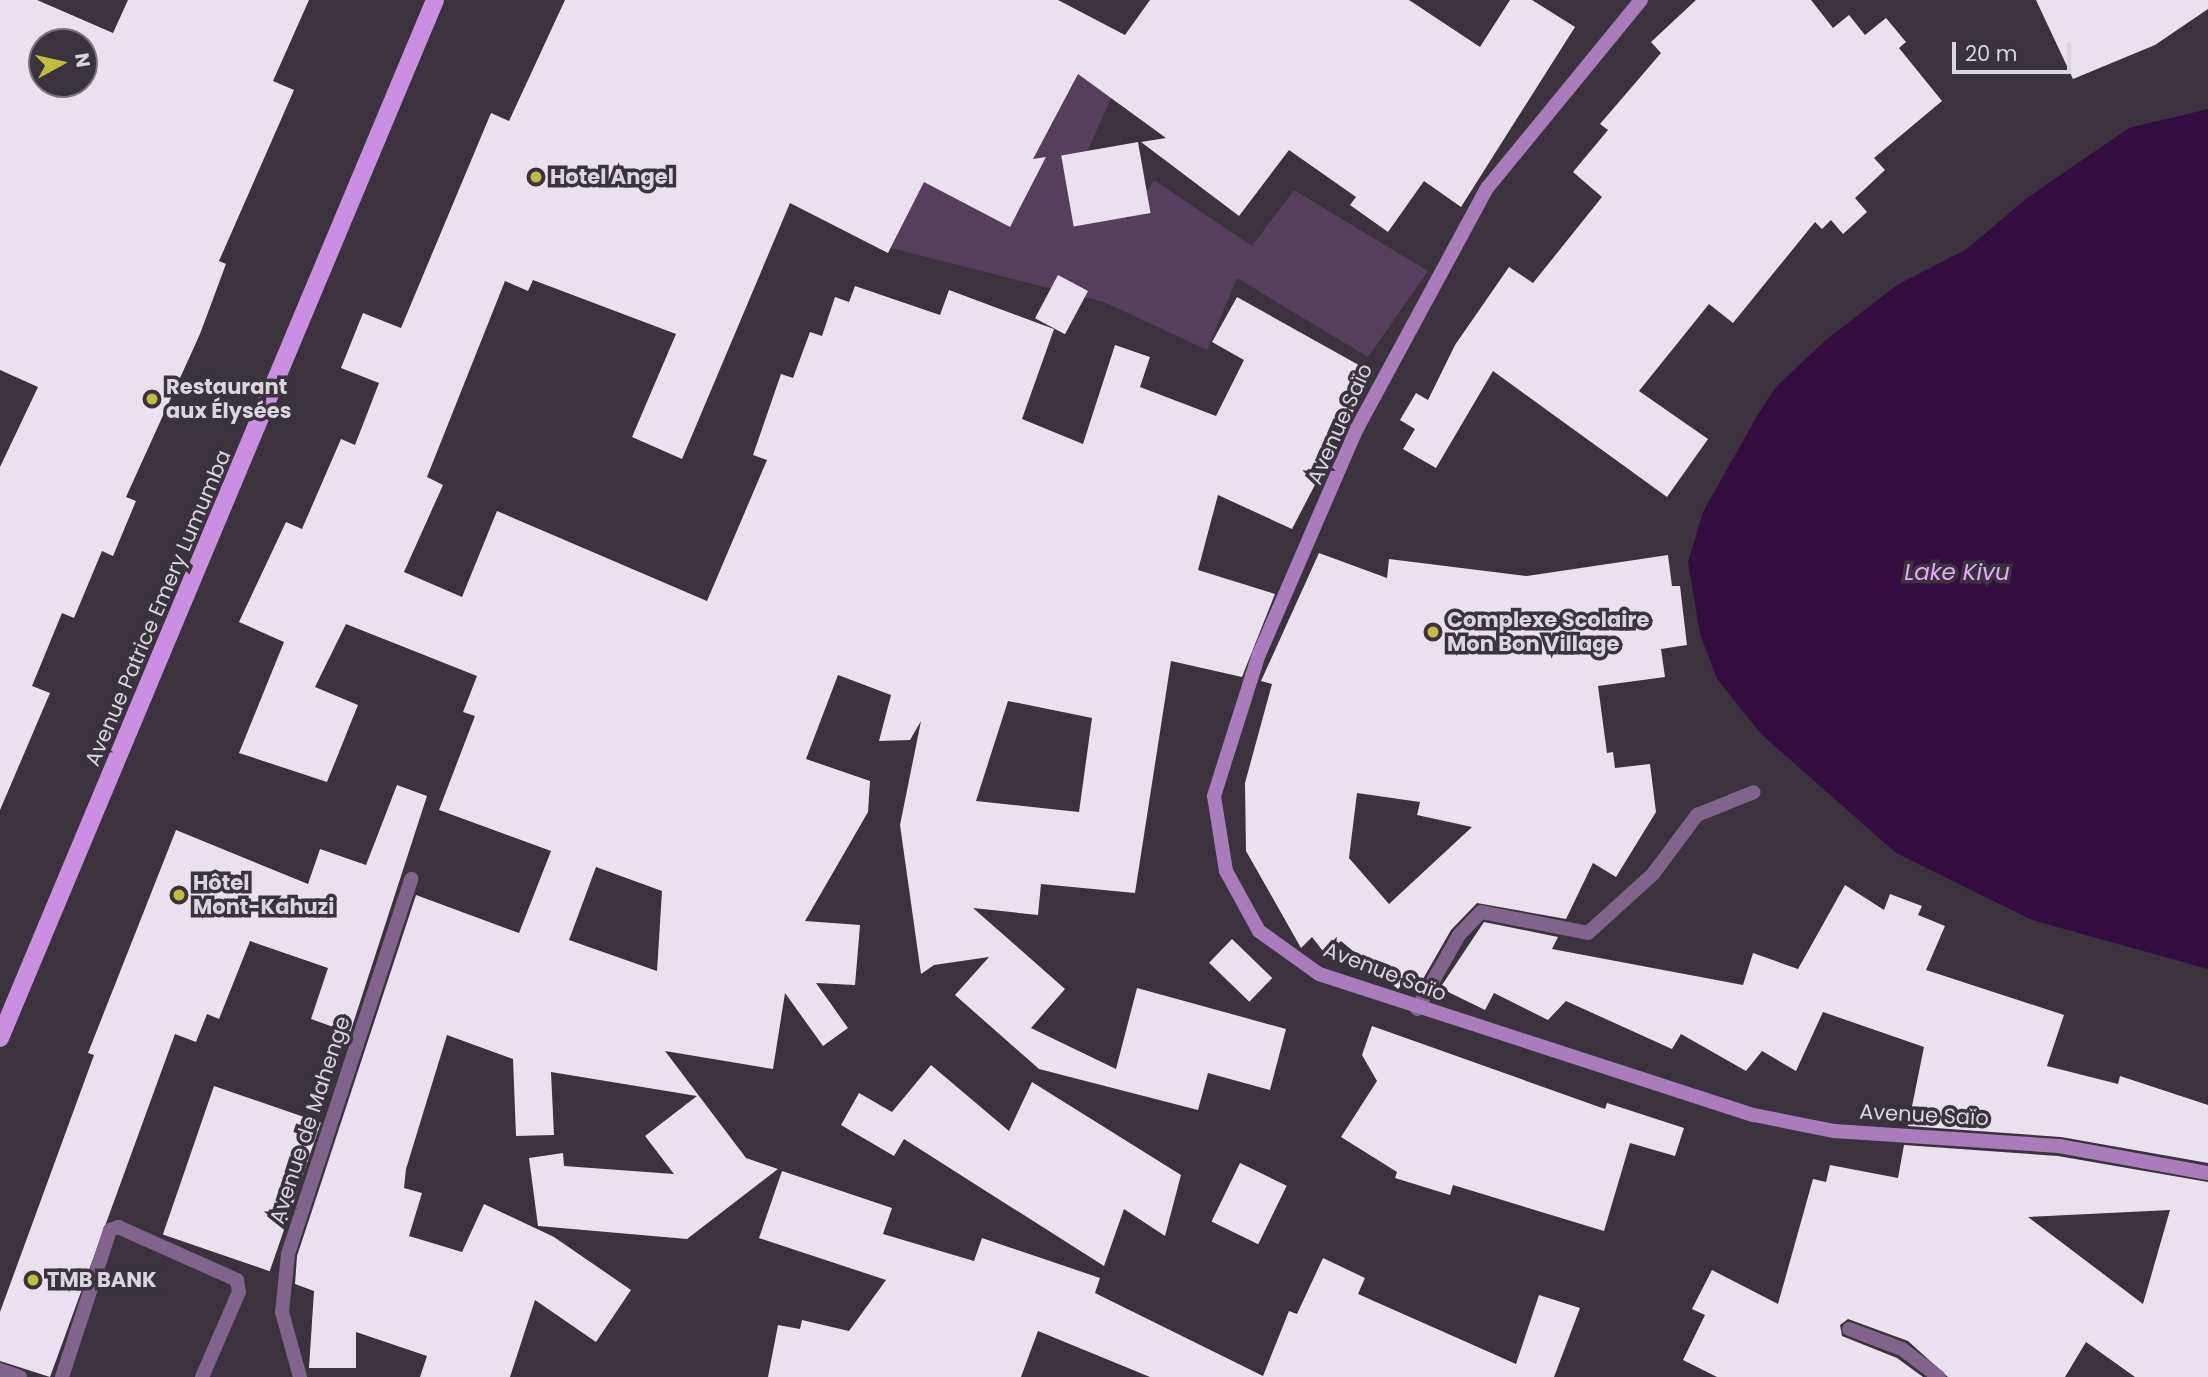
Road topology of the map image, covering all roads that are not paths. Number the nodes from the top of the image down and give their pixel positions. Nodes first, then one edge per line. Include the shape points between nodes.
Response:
1 (435, 0) edge
2 (1641, 0) edge
3 (1754, 792) dead end
4 (411, 879) dead end
5 (1417, 1009) junction
6 (0, 1038) edge
7 (2208, 1173) edge
8 (1849, 1329) dead end
9 (0, 1370) edge
10 (20, 1377) edge
11 (62, 1377) edge
12 (202, 1377) edge
13 (300, 1377) edge
14 (1939, 1377) edge

1 - 6 main road, Avenue Patrice Emery Lumumba
2 - 5 street, Avenue Saïo via 1487,188 1402,340 1259,654 1214,796 1226,871 1259,931 1319,974
3 - 5 street via 1697,815 1653,874 1588,933 1481,912 1459,935
4 - 13 street, Avenue de Mahenge via 288,1254 282,1312
5 - 7 street, Avenue Saïo via 1623,1068 1754,1115 1834,1131 2059,1146
8 - 14 street via 1902,1349
9 - 10 street
11 - 12 street via 110,1230 118,1227 237,1280 239,1292

